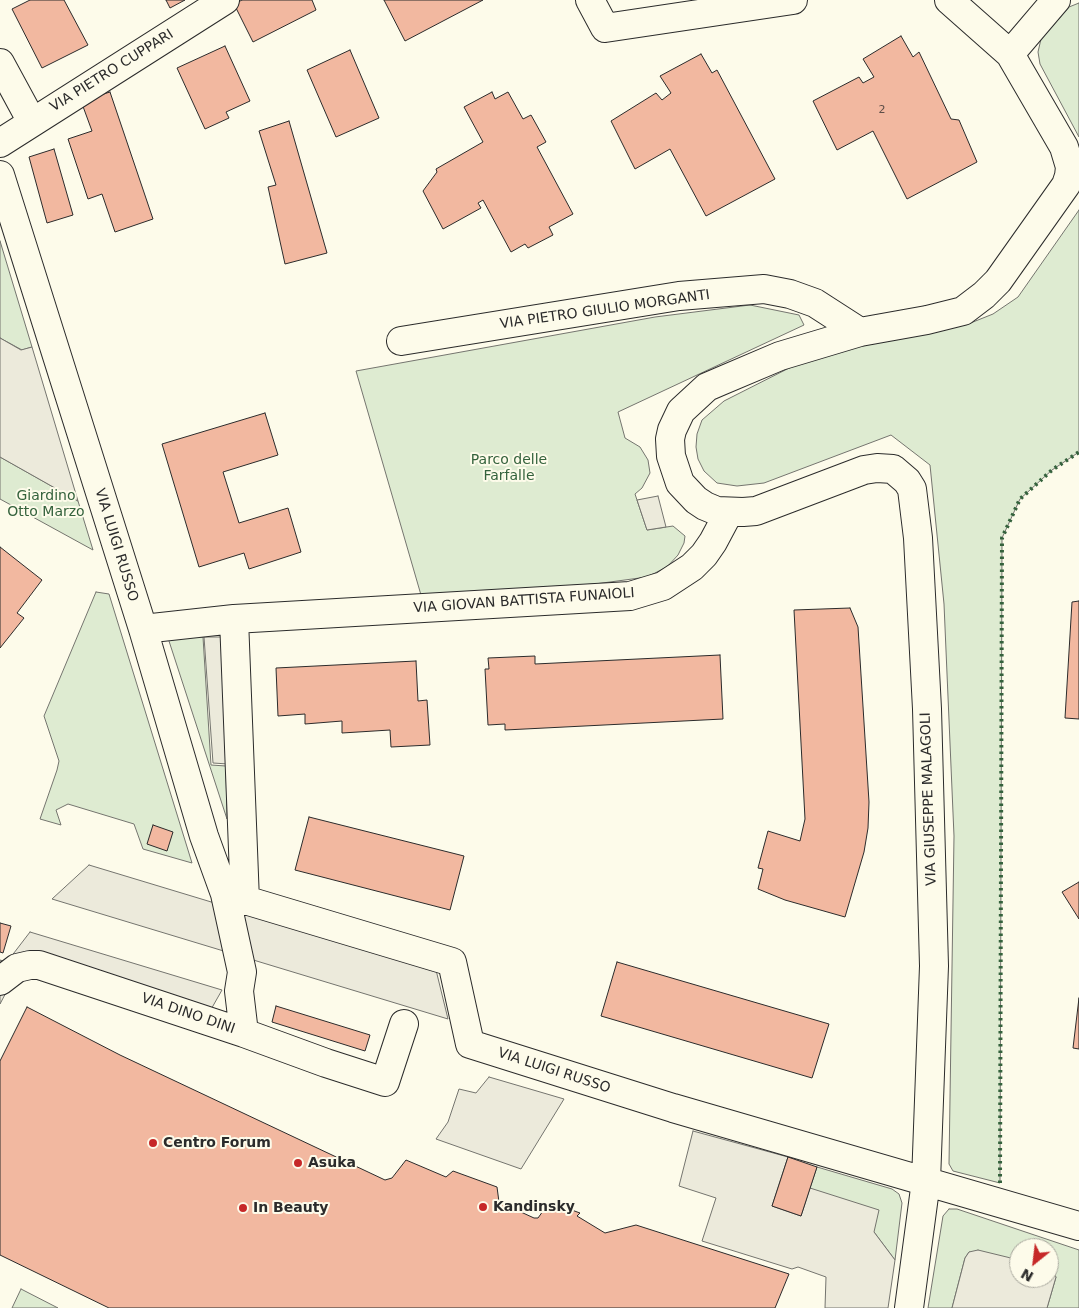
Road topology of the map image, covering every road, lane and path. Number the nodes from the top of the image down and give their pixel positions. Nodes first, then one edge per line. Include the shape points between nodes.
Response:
1 (225, 0) edge
2 (590, 0) edge
3 (793, 0) edge
4 (949, 0) edge
5 (1056, 0) edge
6 (1010, 54) junction
7 (0, 63) edge
8 (32, 122) junction
9 (0, 142) edge
10 (0, 175) edge
11 (860, 332) junction
12 (401, 341) dead end
13 (728, 512) junction
14 (234, 619) junction
15 (143, 629) junction
16 (235, 898) junction
17 (0, 981) edge
18 (404, 1024) dead end
19 (244, 1033) junction
20 (926, 1181) junction
21 (1079, 1226) edge
22 (909, 1308) edge

1 - 8 street, VIA PIETRO CUPPARI
2 - 3 street via 604,28
4 - 6 street
5 - 6 street
6 - 11 street via 1064,147 1070,167 1066,185 998,281 970,306 945,317
7 - 8 street
8 - 9 street, VIA PIETRO CUPPARI
10 - 15 street, VIA LUIGI RUSSO
11 - 12 street, VIA PIETRO GIULIO MORGANTI via 815,303 790,294 764,290 679,296
11 - 13 street via 780,356 707,387 681,411 670,439 676,476 705,506
13 - 14 street, VIA GIOVAN BATTISTA FUNAIOLI via 704,555 692,567 663,586 630,596
13 - 20 street, VIA GIUSEPPE MALAGOLI via 756,510 877,468 893,469 908,481 912,489 918,538 927,709 934,966
14 - 15 street, VIA GIOVAN BATTISTA FUNAIOLI
14 - 16 street
15 - 16 street, VIA LUIGI RUSSO via 204,836
16 - 19 street, VIA DINO DINI
16 - 20 street, VIA LUIGI RUSSO via 452,962 470,1044 673,1108
17 - 19 street, VIA DINO DINI via 18,968 39,965
18 - 19 street via 385,1082
20 - 21 street
20 - 22 street, VIA GIUSEPPE MALAGOLI

